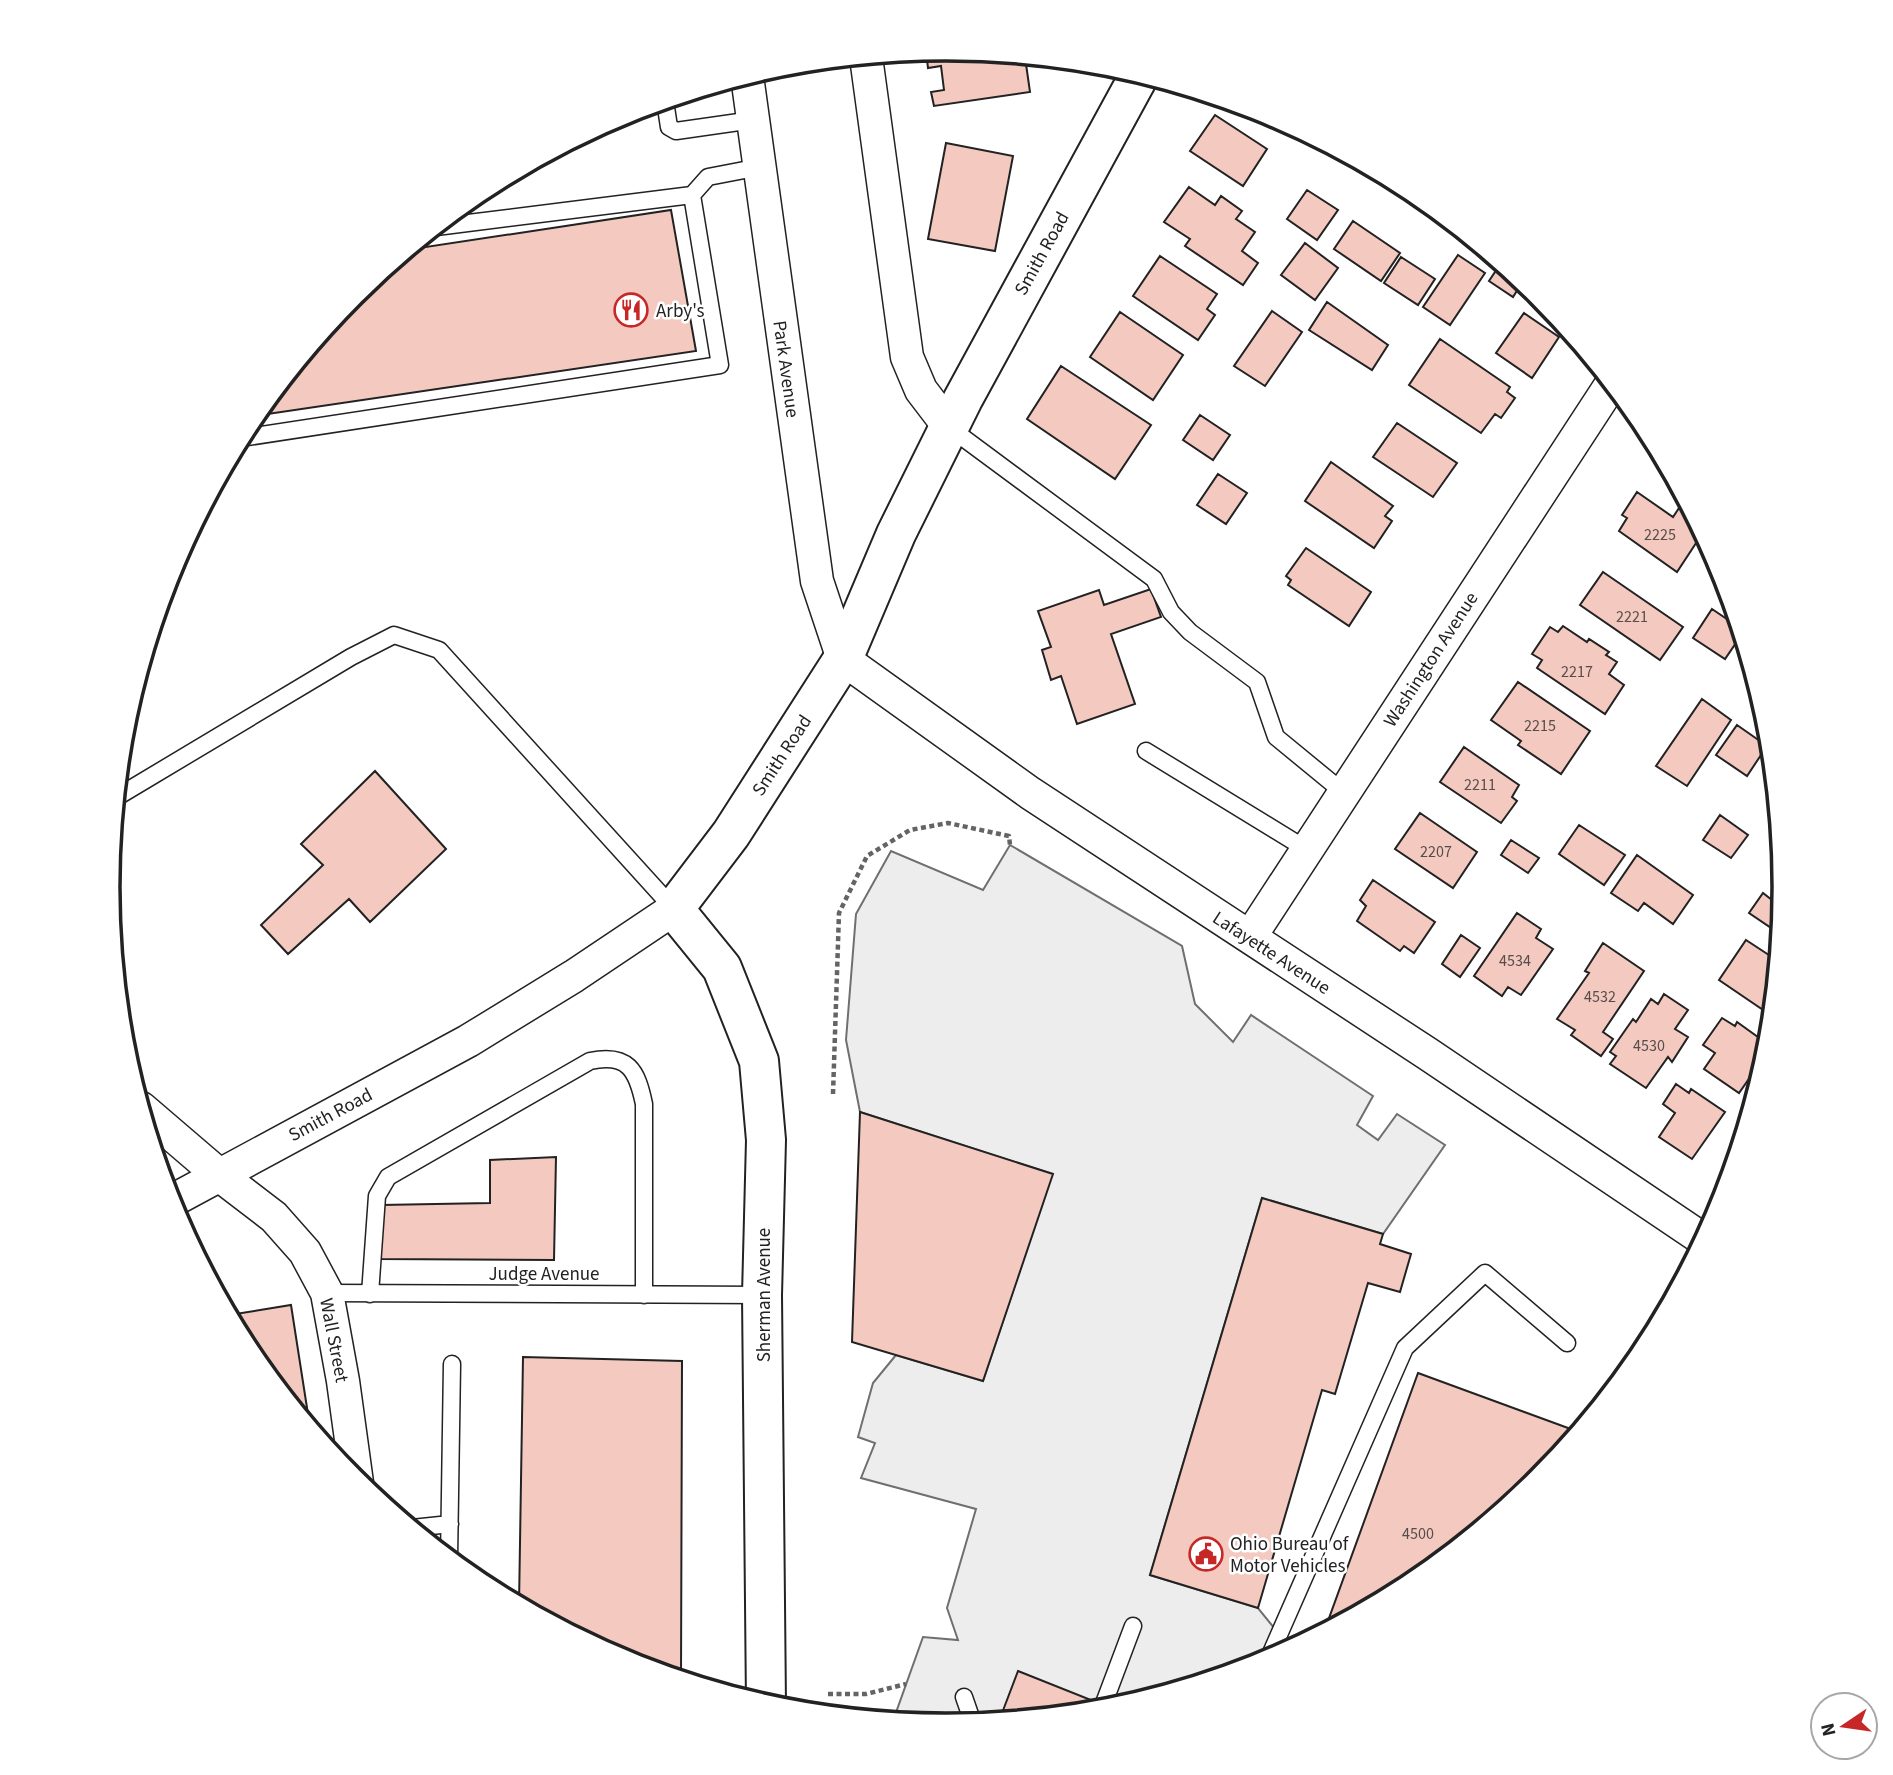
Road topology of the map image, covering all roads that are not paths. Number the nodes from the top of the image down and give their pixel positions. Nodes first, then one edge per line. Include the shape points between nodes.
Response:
1 (867, 65) edge
2 (1135, 83) edge
3 (748, 85) edge
4 (666, 110) edge
5 (753, 120) junction
6 (760, 167) junction
7 (692, 195) junction
8 (454, 225) edge
9 (1607, 391) edge
10 (950, 428) junction
11 (254, 436) edge
12 (843, 659) junction
13 (1146, 751) dead end
14 (126, 792) edge
15 (1343, 792) junction
16 (1307, 849) junction
17 (674, 909) junction
18 (1250, 937) junction
19 (153, 1119) edge
20 (218, 1174) junction
21 (180, 1196) edge
22 (1696, 1235) edge
23 (327, 1293) junction
24 (370, 1294) junction
25 (644, 1295) junction
26 (762, 1295) junction
27 (1567, 1343) dead end
28 (452, 1364) dead end
29 (353, 1463) edge
30 (450, 1524) junction
31 (424, 1527) edge
32 (450, 1547) edge
33 (1133, 1626) dead end
34 (1274, 1646) edge
35 (766, 1694) edge
36 (964, 1697) dead end
37 (1106, 1698) edge
38 (970, 1713) edge

1 - 10 street via 907,358 921,390
2 - 10 main road, Smith Road
3 - 5 street, Park Avenue
4 - 5 lane via 669,127 676,131
5 - 6 street, Park Avenue
6 - 7 lane via 708,177
6 - 12 street, Park Avenue via 817,581
7 - 8 lane
7 - 11 lane via 720,365
9 - 15 street, Washington Avenue
10 - 12 main road, Smith Road via 896,534
10 - 15 lane via 1154,579 1171,612 1190,632 1258,682 1276,737
12 - 17 main road, Smith Road via 731,834
12 - 18 street, Lafayette Avenue via 1030,793
13 - 16 lane
14 - 17 lane via 394,635 439,650
15 - 16 street, Washington Avenue
16 - 18 street, Washington Avenue
17 - 20 street, Smith Road via 468,1041
17 - 26 main road, Sherman Avenue via 722,968 759,1061 766,1140
18 - 22 street, Lafayette Avenue
19 - 20 street, Wall Street
20 - 21 street, Smith Road
20 - 23 street, Wall Street via 274,1217 306,1252
23 - 24 lane, Judge Avenue
23 - 29 street, Wall Street
24 - 25 lane, Judge Avenue
24 - 25 lane via 377,1196 388,1177 590,1060 607,1057 624,1062 639,1077
25 - 26 lane, Judge Avenue
26 - 35 main road, Sherman Avenue
27 - 34 lane via 1485,1273 1405,1348
28 - 30 lane
30 - 31 lane
30 - 32 lane
33 - 37 lane
36 - 38 lane

